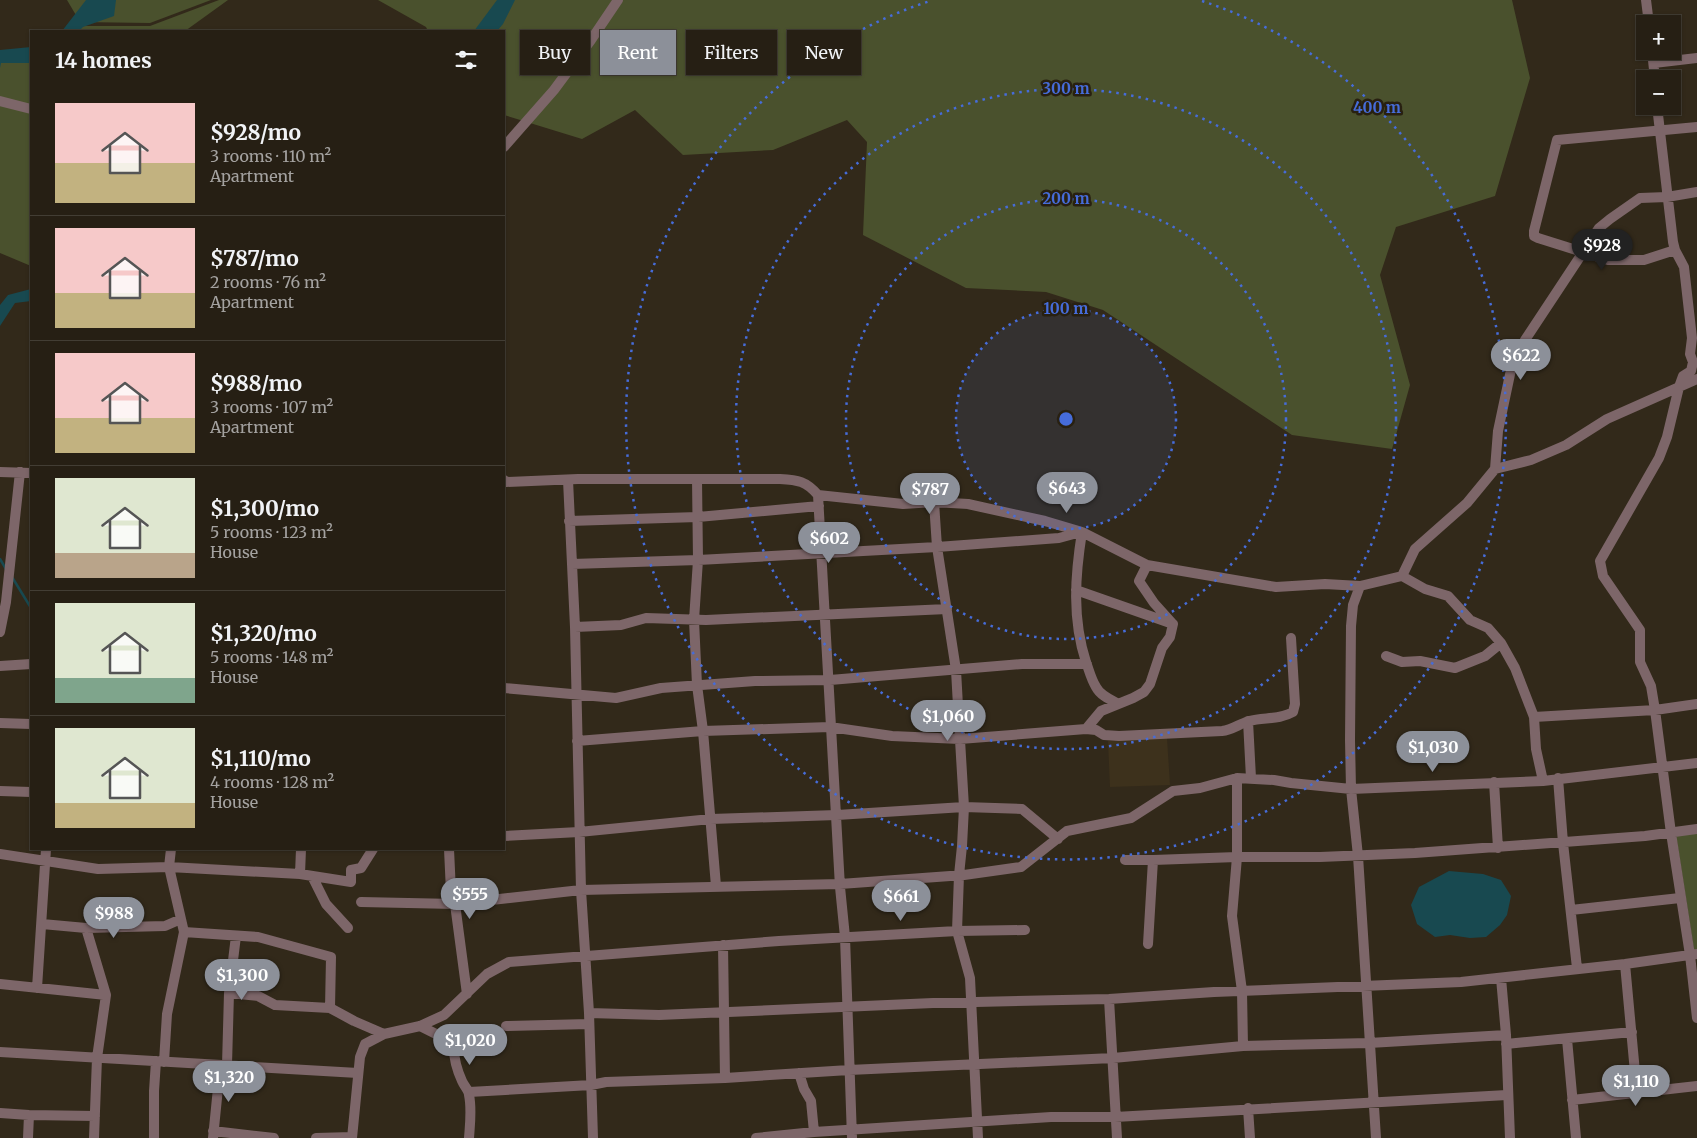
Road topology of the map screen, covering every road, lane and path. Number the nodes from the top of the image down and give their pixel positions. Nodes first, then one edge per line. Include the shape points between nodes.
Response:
1 (618, 0) edge
2 (1646, 0) edge
3 (1648, 15) edge
4 (1697, 58) edge
5 (1654, 60) edge
6 (1654, 63) junction
7 (1654, 70) edge
8 (0, 102) edge
9 (30, 109) edge
10 (1658, 115) edge
11 (1697, 126) edge
12 (1659, 130) junction
13 (505, 146) edge
14 (1697, 192) edge
15 (1668, 197) junction
16 (1675, 250) junction
17 (1584, 253) junction
18 (1697, 379) edge
19 (1679, 388) junction
20 (1495, 469) junction
21 (0, 472) edge
22 (20, 472) junction
23 (30, 473) edge
24 (697, 479) junction
25 (568, 480) junction
26 (505, 481) edge
27 (818, 500) junction
28 (934, 502) junction
29 (698, 518) junction
30 (570, 522) junction
31 (1082, 532) junction
32 (937, 547) junction
33 (822, 552) junction
34 (698, 560) junction
35 (572, 564) junction
36 (1146, 565) junction
37 (1402, 576) junction
38 (1360, 586) junction
39 (1076, 590) junction
40 (947, 609) junction
41 (826, 614) junction
42 (694, 620) junction
43 (1173, 624) junction
44 (575, 627) junction
45 (0, 632) edge
46 (1291, 638) dead end
47 (1501, 643) junction
48 (1386, 656) dead end
49 (30, 664) edge
50 (1087, 664) junction
51 (0, 666) edge
52 (956, 670) junction
53 (830, 680) junction
54 (697, 685) junction
55 (505, 688) edge
56 (577, 695) junction
57 (1117, 704) junction
58 (1697, 704) edge
59 (1655, 710) junction
60 (1534, 717) junction
61 (1248, 721) junction
62 (0, 723) edge
63 (30, 724) edge
64 (830, 727) junction
65 (1086, 729) junction
66 (703, 731) junction
67 (960, 739) junction
68 (577, 741) junction
69 (1697, 764) edge
70 (1662, 767) junction
71 (1237, 778) junction
72 (1251, 778) junction
73 (1558, 778) junction
74 (1543, 781) junction
75 (1494, 782) junction
76 (1351, 789) junction
77 (0, 791) edge
78 (30, 792) edge
79 (964, 807) junction
80 (837, 815) junction
81 (711, 819) junction
82 (1697, 830) edge
83 (580, 832) junction
84 (1670, 833) junction
85 (505, 836) edge
86 (1058, 839) junction
87 (1563, 843) junction
88 (1498, 848) junction
89 (46, 850) edge
90 (171, 850) edge
91 (301, 850) edge
92 (372, 850) edge
93 (449, 850) edge
94 (0, 854) edge
95 (1358, 856) junction
96 (1237, 857) junction
97 (1124, 860) dead end
98 (1154, 860) junction
99 (46, 861) junction
100 (169, 868) junction
101 (300, 874) junction
102 (959, 875) junction
103 (312, 876) junction
104 (840, 884) junction
105 (716, 886) junction
106 (582, 890) junction
107 (1680, 898) junction
108 (361, 902) dead end
109 (455, 904) junction
110 (1571, 910) junction
111 (181, 919) junction
112 (42, 924) junction
113 (86, 928) junction
114 (348, 928) dead end
115 (1025, 930) dead end
116 (958, 931) junction
117 (184, 932) junction
118 (236, 936) junction
119 (845, 937) junction
120 (1148, 944) dead end
121 (723, 945) junction
122 (1693, 954) edge
123 (585, 955) junction
124 (1625, 964) junction
125 (1577, 968) junction
126 (1501, 978) junction
127 (0, 984) edge
128 (1366, 987) junction
129 (38, 988) junction
130 (1242, 991) junction
131 (229, 993) junction
132 (466, 994) junction
133 (106, 995) junction
134 (1109, 999) junction
135 (971, 1001) junction
136 (848, 1006) junction
137 (330, 1008) junction
138 (724, 1011) junction
139 (589, 1018) junction
140 (1697, 1018) edge
141 (420, 1026) junction
142 (506, 1026) dead end
143 (1632, 1032) junction
144 (384, 1034) junction
145 (1567, 1039) junction
146 (1506, 1040) junction
147 (1369, 1043) junction
148 (1243, 1046) junction
149 (0, 1052) edge
150 (97, 1058) junction
151 (1113, 1058) junction
152 (160, 1062) junction
153 (227, 1065) junction
154 (975, 1065) junction
155 (849, 1070) junction
156 (358, 1073) junction
157 (799, 1073) junction
158 (725, 1078) junction
159 (591, 1085) junction
160 (1697, 1086) edge
161 (469, 1092) junction
162 (1507, 1094) junction
163 (1637, 1094) junction
164 (1572, 1100) junction
165 (1375, 1103) junction
166 (1248, 1108) junction
167 (0, 1113) edge
168 (29, 1115) junction
169 (95, 1116) junction
170 (1115, 1116) junction
171 (977, 1122) junction
172 (814, 1132) junction
173 (852, 1134) edge
174 (213, 1135) edge
175 (28, 1138) edge
176 (94, 1138) edge
177 (154, 1138) edge
178 (274, 1138) edge
179 (316, 1138) edge
180 (352, 1138) edge
181 (469, 1138) edge
182 (594, 1138) edge
183 (756, 1138) edge
184 (978, 1138) edge
185 (1116, 1138) edge
186 (1250, 1138) edge
187 (1376, 1138) edge
188 (1510, 1138) edge
189 (1576, 1138) edge

1 - 13 street via 554,90
2 - 3 street
4 - 6 street
5 - 6 street
6 - 7 street
8 - 9 street
10 - 12 street
11 - 12 street
12 - 15 street
12 - 17 street via 1557,140 1534,236
14 - 15 street
15 - 16 street
15 - 17 street via 1640,198 1625,208 1599,228
16 - 17 street via 1633,261 1608,260
16 - 19 street via 1684,267 1693,362 1691,371 1683,376
17 - 20 street via 1525,340 1512,365 1498,431
18 - 19 street
19 - 20 street via 1607,419 1566,445 1531,460
19 - 59 street via 1667,437 1658,458 1600,561 1603,576 1640,630 1640,662 1651,686
20 - 37 street via 1467,503 1414,549
21 - 22 street
22 - 23 street
22 - 45 street
24 - 25 street
24 - 27 street via 795,480 806,483
24 - 29 street
25 - 26 street
25 - 30 street
27 - 28 street via 902,504
27 - 29 street
27 - 33 street
28 - 31 street via 968,504
28 - 32 street
29 - 30 street
29 - 34 street
30 - 35 street
31 - 32 street via 1059,538
31 - 36 street
31 - 39 street
32 - 33 street
32 - 40 street
33 - 34 street
33 - 41 street
34 - 35 street
34 - 42 street
35 - 44 street
36 - 38 street via 1276,587
36 - 43 street via 1139,581
37 - 38 street
37 - 47 street via 1425,589 1448,596 1470,620 1488,628
38 - 76 street via 1353,605 1351,626
39 - 43 street
39 - 50 street via 1076,613
40 - 41 street
40 - 52 street
41 - 42 street
41 - 53 street
42 - 44 street via 646,618 621,625
42 - 54 street
43 - 57 street via 1150,684 1144,692
44 - 56 street
46 - 61 street via 1295,704 1292,712 1283,717
47 - 48 street via 1485,656 1455,668 1420,661 1402,662
47 - 60 street via 1515,668
49 - 51 street
50 - 52 street via 1022,664
50 - 57 street via 1096,688
52 - 53 street
52 - 67 street
53 - 54 street
53 - 64 street
54 - 56 street via 661,688 616,698
54 - 66 street
55 - 56 street
56 - 68 street
57 - 65 street via 1101,711
58 - 59 street
59 - 60 street
59 - 70 street
60 - 74 street
61 - 65 street via 1228,730 1119,736
61 - 72 street
62 - 63 street
64 - 66 street
64 - 67 street via 892,736
64 - 80 street
65 - 67 street
66 - 68 street
66 - 81 street
67 - 79 street
68 - 83 street
69 - 70 street
70 - 73 street
70 - 84 street
71 - 72 street
71 - 86 street via 1173,791 1131,818 1067,831
71 - 96 street
72 - 76 street
73 - 74 street
73 - 87 street
74 - 75 street
75 - 76 street
75 - 88 street
76 - 95 street
77 - 78 street
79 - 80 street
79 - 86 street via 1022,809
79 - 102 street
80 - 81 street
80 - 104 street
81 - 83 street
81 - 105 street
82 - 84 street
83 - 85 street
83 - 106 street
84 - 87 street
84 - 107 street
86 - 102 street via 1021,867
87 - 88 street
87 - 110 street
88 - 95 street
89 - 99 street
90 - 100 street
91 - 101 street
92 - 103 street via 361,868 351,870 351,882
93 - 109 street via 451,892
94 - 99 street
95 - 96 street
95 - 128 street
96 - 98 street
96 - 130 street via 1232,916
97 - 98 street
98 - 120 street
99 - 100 street via 98,869
99 - 112 street
100 - 101 street
100 - 111 street
101 - 103 street
102 - 104 street
102 - 116 street
103 - 114 street via 326,904
104 - 105 street
104 - 119 street
105 - 106 street
106 - 109 street
106 - 123 street
107 - 110 street
107 - 122 street
108 - 109 street
109 - 132 street
110 - 125 street
111 - 113 street via 165,926
111 - 117 street
112 - 113 street
112 - 129 street
113 - 133 street
115 - 116 street
116 - 119 street
116 - 135 street via 970,978
117 - 118 street
117 - 152 street
118 - 131 street
118 - 137 street via 258,937 331,957
119 - 121 street
119 - 136 street
121 - 123 street
121 - 138 street
122 - 124 street
122 - 140 street
123 - 132 street via 508,962 487,974
123 - 139 street
124 - 125 street
124 - 143 street
125 - 126 street
126 - 128 street
126 - 146 street
127 - 129 street
128 - 130 street
128 - 147 street
129 - 133 street
130 - 134 street
130 - 148 street
131 - 137 street via 258,996 275,1005
131 - 153 street
132 - 141 street via 444,1015
133 - 150 street
134 - 135 street
134 - 151 street
135 - 136 street
135 - 154 street
136 - 138 street
136 - 155 street
137 - 144 street
138 - 139 street
138 - 158 street
139 - 142 street
139 - 159 street
141 - 144 street
141 - 161 street via 454,1043 456,1065
143 - 145 street
143 - 163 street
144 - 156 street via 365,1044
145 - 146 street
145 - 164 street
146 - 147 street
146 - 162 street
147 - 148 street
147 - 165 street
148 - 151 street
149 - 150 street
150 - 152 street
150 - 169 street
151 - 154 street
151 - 170 street
152 - 153 street
152 - 177 street via 154,1091
153 - 156 street
153 - 174 street via 218,1088
154 - 155 street
154 - 171 street
155 - 157 street
155 - 173 street
156 - 180 street
157 - 158 street
157 - 172 street via 811,1102
158 - 159 street
159 - 161 street
159 - 182 street
160 - 163 street
161 - 181 street
162 - 165 street
162 - 188 street
163 - 164 street
164 - 189 street
165 - 166 street
165 - 187 street
166 - 170 street
166 - 186 street
167 - 168 street
168 - 169 street
168 - 175 street
169 - 176 street
170 - 171 street
170 - 185 street
171 - 173 street
171 - 184 street
172 - 173 street
172 - 183 street
174 - 178 street
179 - 180 street

